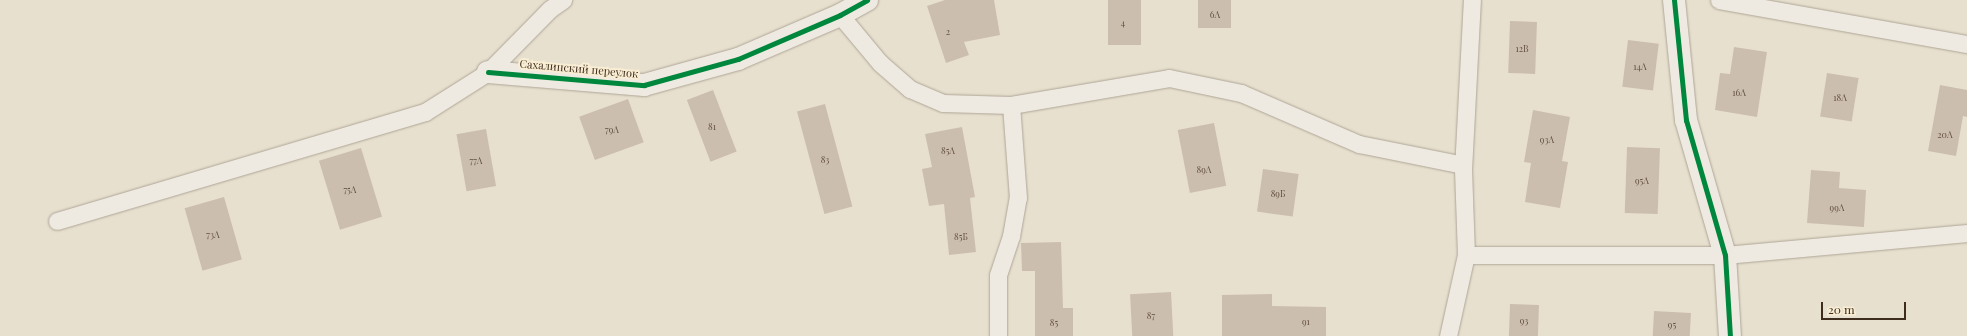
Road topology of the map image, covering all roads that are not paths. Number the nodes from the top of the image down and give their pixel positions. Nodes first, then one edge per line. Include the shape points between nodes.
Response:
1 (563, 0) edge
2 (867, 0) edge
3 (1472, 0) edge
4 (1674, 0) edge
5 (1719, 0) edge
6 (840, 15) junction
7 (1967, 44) edge
8 (488, 72) junction
9 (1011, 105) junction
10 (1463, 165) junction
11 (57, 221) dead end
12 (1967, 233) edge
13 (1466, 255) junction
14 (1725, 255) junction
15 (998, 336) edge
16 (1448, 336) edge
17 (1730, 336) edge

1 - 8 lane via 550,9
2 - 6 street, Сахалинский переулок
3 - 10 lane
4 - 14 street via 1686,120
5 - 7 lane
6 - 8 street, Сахалинский переулок via 738,59 644,85
6 - 9 lane via 880,63 910,89 944,103
8 - 11 lane via 425,112
9 - 10 lane via 1169,78 1241,93 1359,144
9 - 15 lane via 1018,198 1011,236 998,275
10 - 13 lane
12 - 14 lane
13 - 14 lane
13 - 16 lane
14 - 17 street

